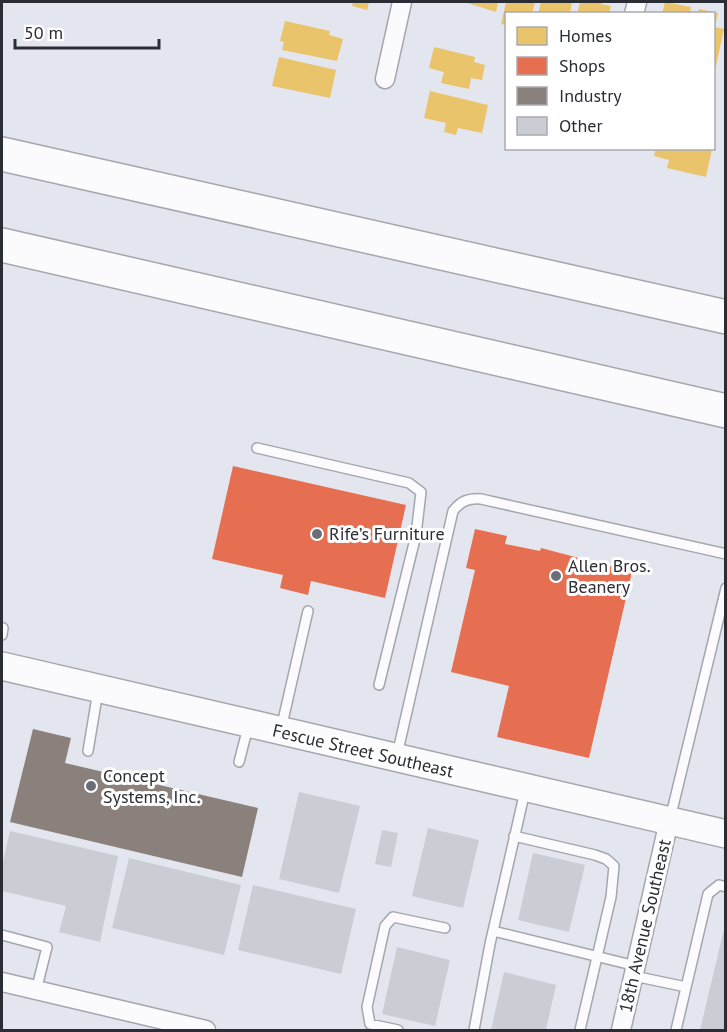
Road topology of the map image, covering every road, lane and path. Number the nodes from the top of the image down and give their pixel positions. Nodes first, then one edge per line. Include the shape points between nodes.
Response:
1 (402, 2) edge
2 (385, 79) dead end
3 (2, 154) edge
4 (2, 245) edge
5 (726, 317) edge
6 (726, 411) edge
7 (257, 448) dead end
8 (726, 554) edge
9 (726, 588) edge
10 (308, 611) dead end
11 (2, 666) edge
12 (379, 685) dead end
13 (99, 689) junction
14 (249, 724) junction
15 (280, 732) junction
16 (88, 750) dead end
17 (396, 759) junction
18 (238, 762) dead end
19 (525, 789) junction
20 (669, 821) junction
21 (726, 834) edge
22 (514, 836) junction
23 (726, 887) edge
24 (446, 928) dead end
25 (493, 931) junction
26 (2, 935) edge
27 (597, 957) junction
28 (635, 971) junction
29 (2, 982) edge
30 (686, 987) junction
31 (36, 991) junction
32 (206, 1030) edge
33 (398, 1030) edge
34 (474, 1030) edge
35 (580, 1030) edge
36 (621, 1030) edge
37 (676, 1030) edge

1 - 2 street
3 - 5 highway
4 - 6 highway
7 - 12 lane via 409,483 421,492 416,535
8 - 17 lane via 481,499 459,504 453,512
9 - 20 lane
10 - 15 lane
11 - 13 street, Fescue Street Southeast
13 - 14 street, Fescue Street Southeast
13 - 16 lane
14 - 15 street, Fescue Street Southeast
14 - 18 lane
15 - 17 street, Fescue Street Southeast
17 - 19 street, Fescue Street Southeast
19 - 20 street, Fescue Street Southeast
19 - 22 lane
20 - 21 street, Fescue Street Southeast
20 - 28 street, 18th Avenue Southeast
22 - 25 lane
22 - 27 lane via 595,855 614,866
23 - 30 lane via 719,885 708,894
24 - 33 lane via 393,917 385,926 367,1007 370,1024
25 - 27 lane
25 - 34 lane
26 - 31 lane via 46,947
27 - 28 lane
27 - 35 lane
28 - 30 lane
28 - 36 street, 18th Avenue Southeast
29 - 31 street
30 - 37 lane
31 - 32 street

